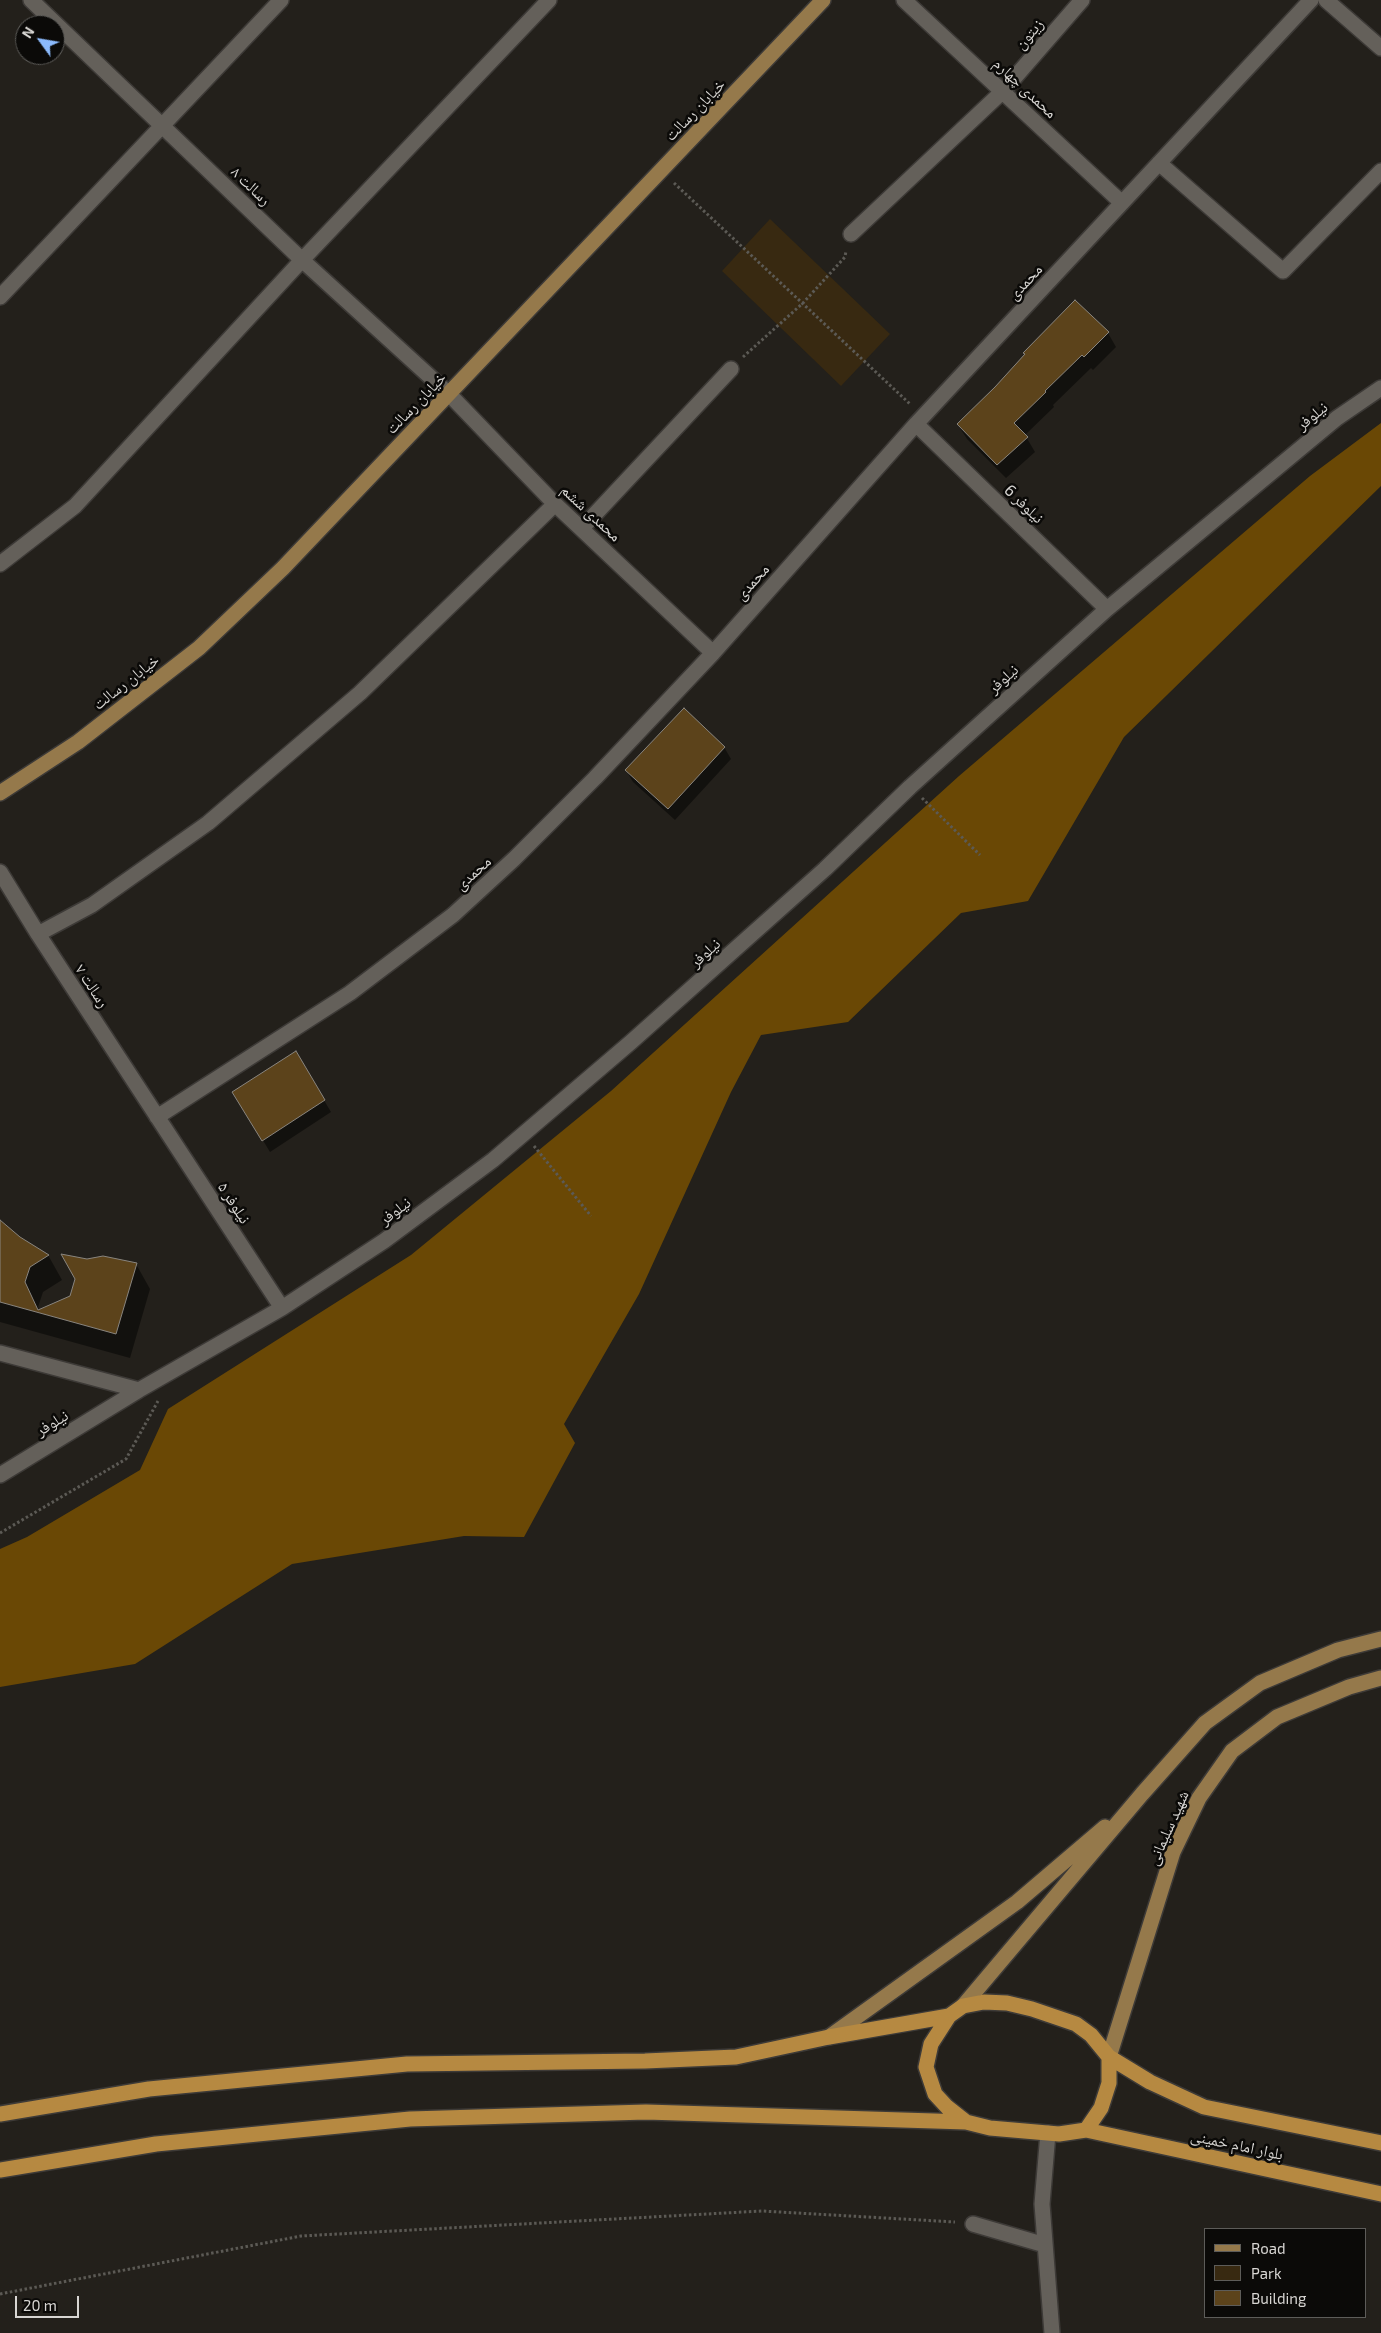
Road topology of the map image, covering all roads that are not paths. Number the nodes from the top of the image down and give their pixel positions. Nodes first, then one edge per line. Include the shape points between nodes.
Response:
1 (31, 0) edge
2 (281, 0) edge
3 (549, 0) edge
4 (823, 0) edge
5 (904, 0) edge
6 (1082, 0) edge
7 (1312, 0) edge
8 (1326, 0) edge
9 (1381, 48) edge
10 (1003, 91) junction
11 (162, 124) junction
12 (1159, 163) junction
13 (1381, 171) edge
14 (1122, 203) junction
15 (851, 234) road end
16 (302, 260) junction
17 (0, 297) edge
18 (731, 369) road end
19 (1381, 388) edge
20 (449, 394) junction
21 (920, 420) junction
22 (555, 504) junction
23 (582, 528) junction
24 (0, 564) edge
25 (1108, 609) junction
26 (713, 653) junction
27 (0, 793) edge
28 (0, 872) edge
29 (38, 934) junction
30 (158, 1117) junction
31 (282, 1308) junction
32 (0, 1353) edge
33 (140, 1390) junction
34 (0, 1475) edge
35 (1381, 1640) edge
36 (1381, 1678) edge
37 (1142, 1794) junction
38 (963, 2006) junction
39 (948, 2016) junction
40 (829, 2036) junction
41 (1109, 2057) junction
42 (0, 2114) edge
43 (966, 2122) junction
44 (1086, 2130) junction
45 (1048, 2133) junction
46 (1381, 2143) edge
47 (0, 2170) edge
48 (1381, 2194) edge
49 (973, 2224) road end
50 (1045, 2245) junction
51 (1052, 2333) edge

1 - 11 street, ۸ رسالت
2 - 11 street
3 - 16 street
4 - 20 main road, خیابان رسالت
5 - 10 street, محمدی چهارم
6 - 10 street, زیتون
7 - 12 street, محمدی
8 - 9 street
10 - 14 street, محمدی چهارم
10 - 15 street, زیتون
11 - 16 street, ۸ رسالت
11 - 17 street
12 - 13 street via 1283,271
12 - 14 street, محمدی
14 - 21 street, محمدی
16 - 20 street, ۸ رسالت
16 - 24 street via 75,506
18 - 23 street
19 - 25 street, نیلوفر via 1337,418
20 - 22 street, محمدی ششم
20 - 27 main road, خیابان رسالت via 283,568 198,648 78,742
21 - 25 street, نیلوفر 6
21 - 26 street, محمدی
22 - 23 street, محمدی ششم
22 - 29 street via 360,692 208,823 92,905
23 - 26 street, محمدی ششم
25 - 31 street, نیلوفر via 825,869 525,1134 384,1241
26 - 30 street, محمدی via 595,778 453,915 350,993
28 - 29 street, رسالت ۷
29 - 30 street, رسالت ۷
30 - 31 street, نیلوفر ۵
31 - 33 street, نیلوفر
32 - 33 street
33 - 34 street, نیلوفر
35 - 37 main road via 1338,1650 1260,1683 1205,1723
36 - 41 main road, شهید سلیمانی via 1349,1687 1277,1716 1232,1751 1199,1798 1173,1852
37 - 38 main road
37 - 40 main road via 1018,1902
38 - 39 highway
38 - 41 highway via 984,2002 1006,2003 1076,2024 1091,2035
39 - 40 highway
39 - 43 highway via 931,2044 926,2067 935,2094
40 - 42 highway via 736,2057 407,2064 149,2089
41 - 44 highway via 1109,2083 1101,2108
41 - 46 highway, بلوار امام خمینی via 1150,2082 1204,2107
43 - 45 highway via 990,2128
43 - 47 highway via 646,2112 410,2118 156,2144
44 - 45 highway
44 - 48 highway, بلوار امام خمینی
45 - 50 street via 1042,2204
49 - 50 street
50 - 51 street

